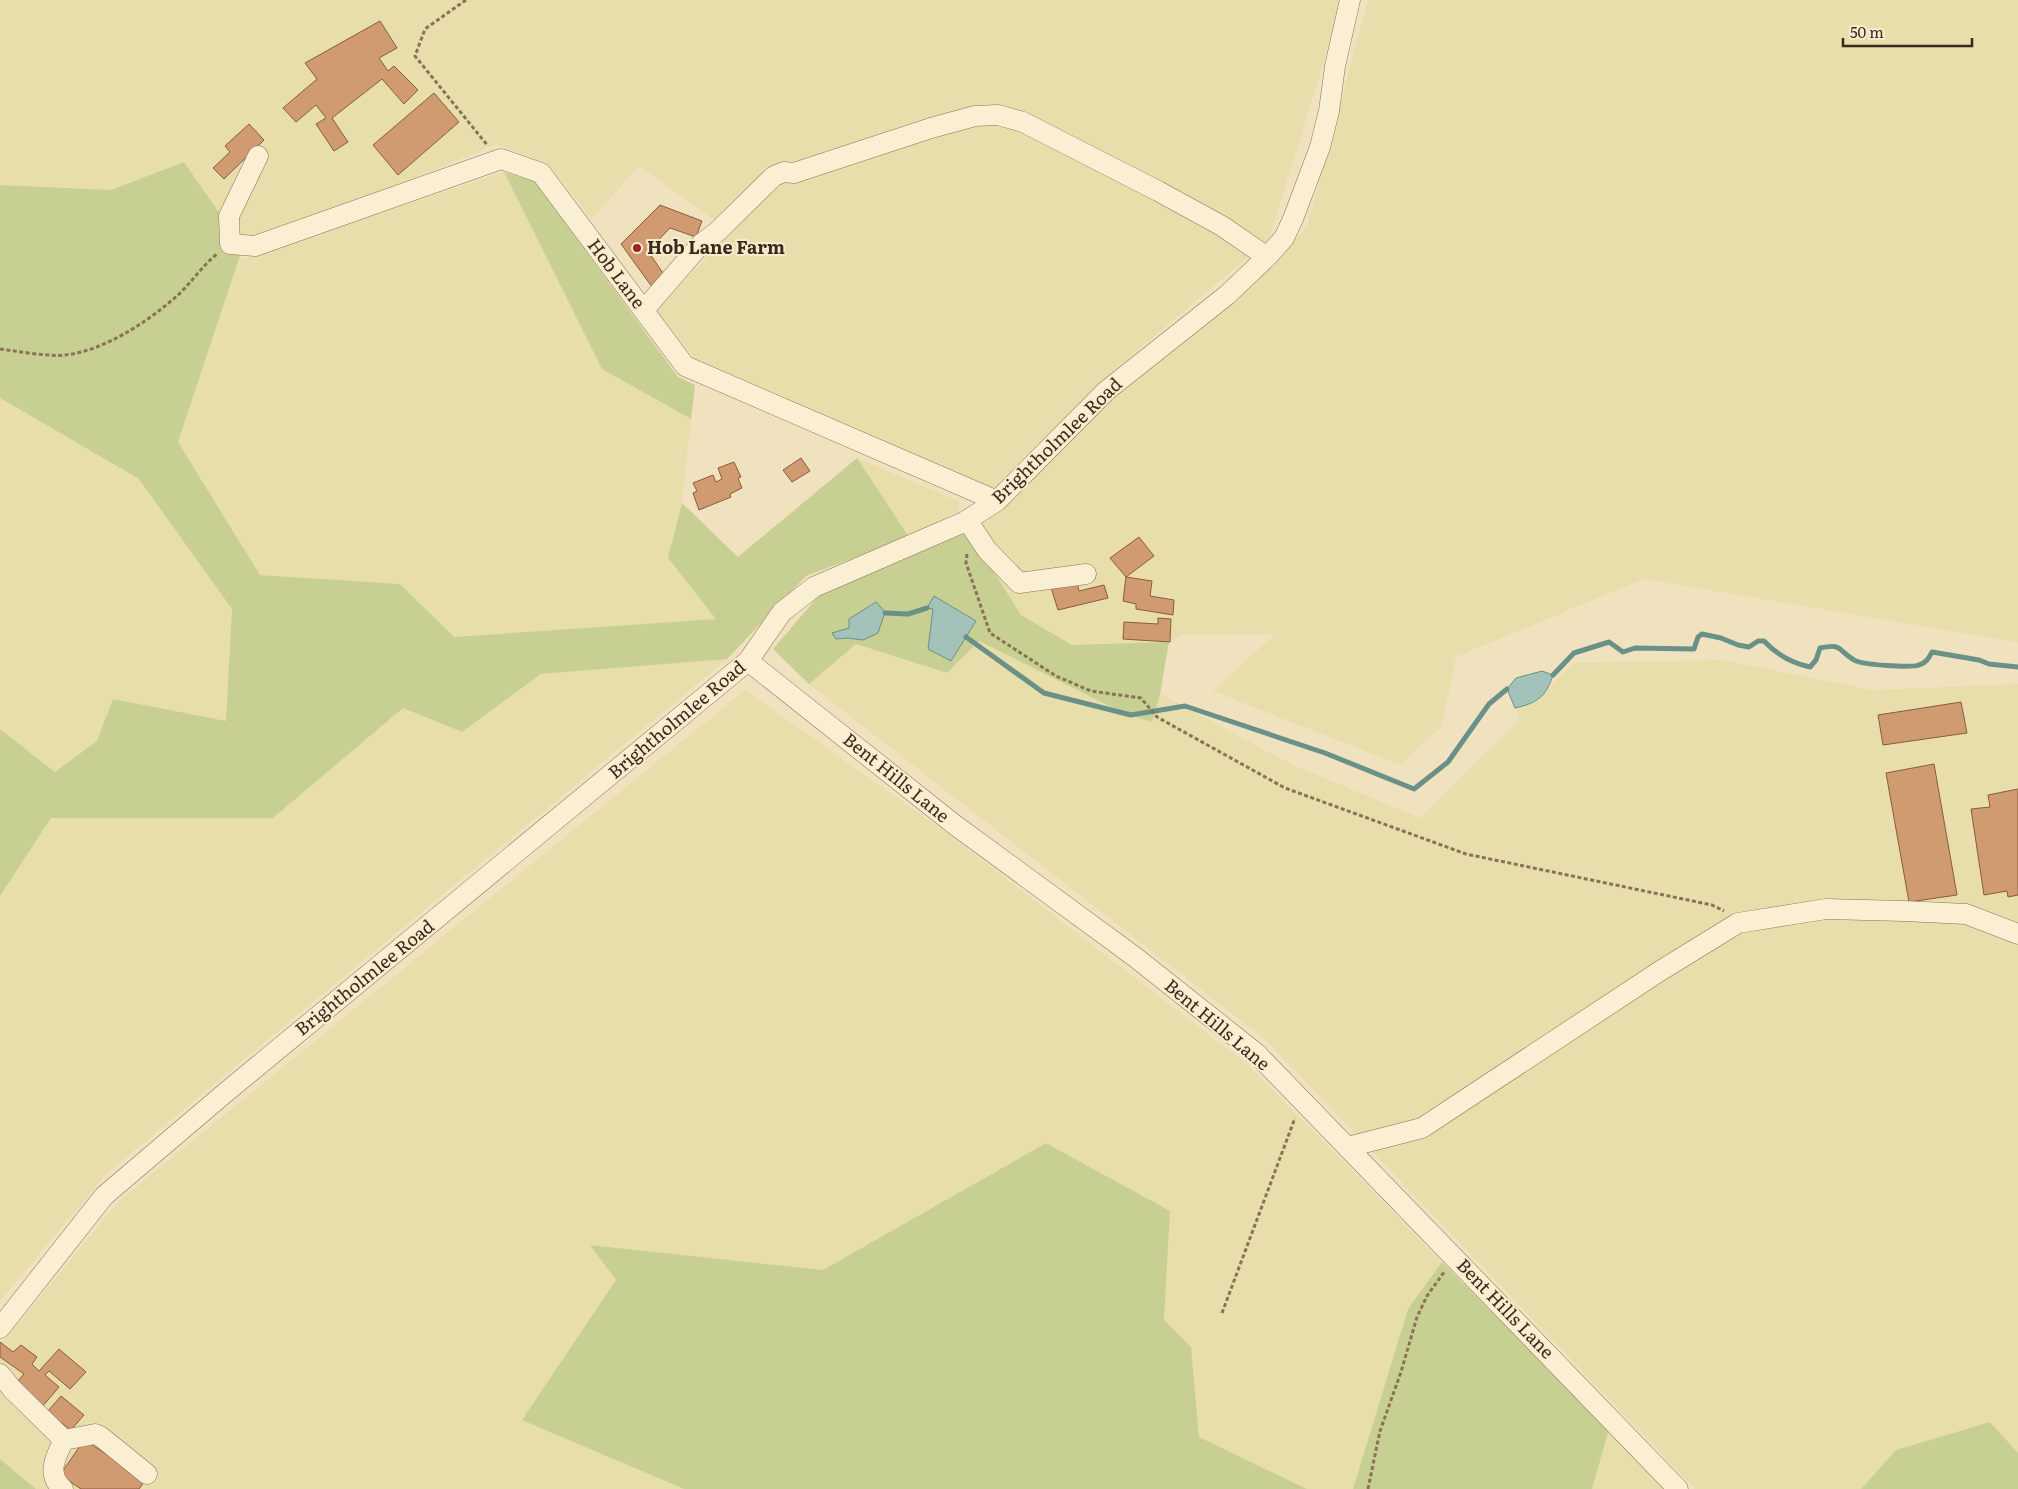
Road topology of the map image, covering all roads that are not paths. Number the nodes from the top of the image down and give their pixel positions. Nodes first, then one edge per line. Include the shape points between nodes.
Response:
1 (1350, 0) edge
2 (258, 156) dead end
3 (1267, 257) junction
4 (644, 310) junction
5 (997, 501) junction
6 (964, 522) junction
7 (1086, 574) dead end
8 (748, 661) junction
9 (2018, 934) edge
10 (1348, 1147) junction
11 (0, 1328) edge
12 (0, 1374) edge
13 (64, 1440) junction
14 (147, 1474) dead end
15 (64, 1489) edge
16 (1678, 1489) edge

1 - 3 street, Brightholmlee Road via 1320,146 1284,238
2 - 4 street, Hob Lane via 229,216 230,244 254,246 500,159 541,173
3 - 4 street via 1222,226 1023,122 998,115 975,116 794,173 774,176 701,244
3 - 5 street, Brightholmlee Road via 1227,295 1106,391
4 - 5 street, Hob Lane via 685,366
5 - 6 street, Brightholmlee Road
6 - 7 street via 1019,583
6 - 8 street, Brightholmlee Road via 814,587 782,612
8 - 10 street, Bent Hills Lane via 954,826 1135,958 1248,1047
8 - 11 street, Brightholmlee Road via 104,1196
9 - 10 street via 1966,914 1904,911 1826,909 1738,923 1422,1128
10 - 16 street, Bent Hills Lane
12 - 13 street
13 - 14 street via 95,1434 100,1436
13 - 15 street via 52,1467 58,1485

